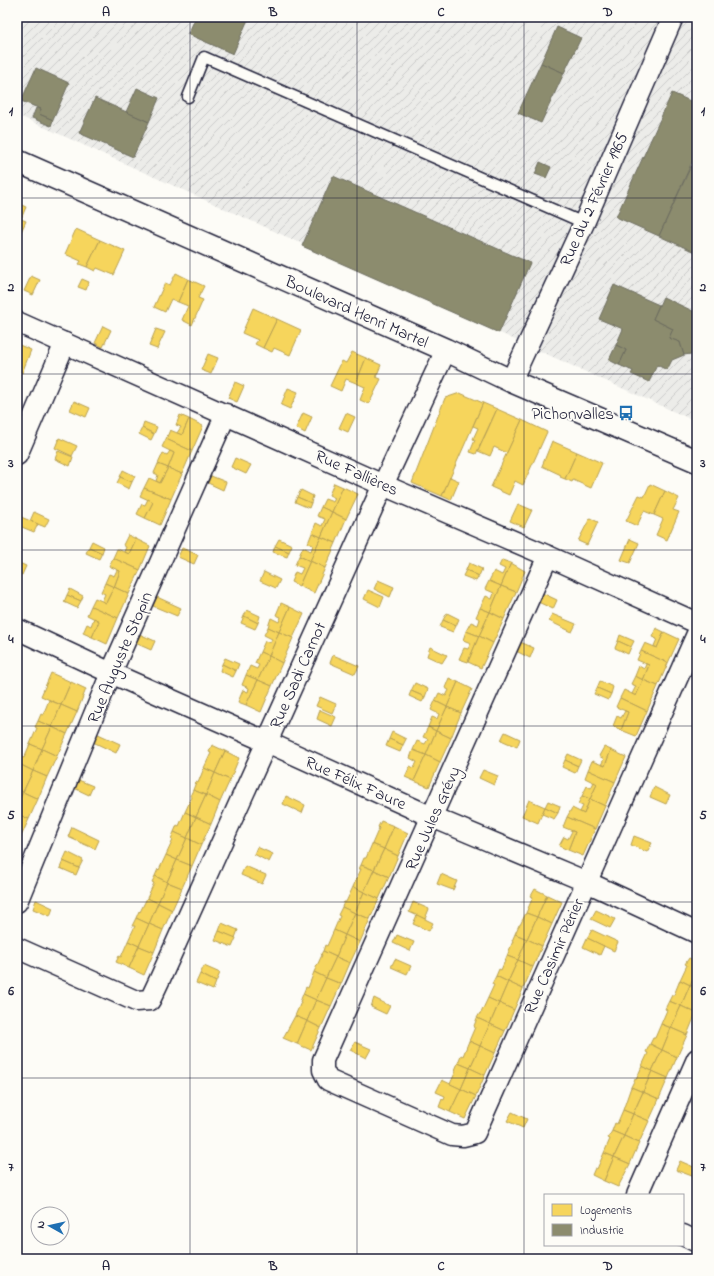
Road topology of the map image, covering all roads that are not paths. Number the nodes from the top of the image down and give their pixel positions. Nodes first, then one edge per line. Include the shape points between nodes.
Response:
1 (673, 17) edge
2 (188, 97) dead end
3 (17, 161) edge
4 (584, 223) junction
5 (17, 322) edge
6 (65, 343) junction
7 (446, 350) junction
8 (511, 381) junction
9 (226, 414) junction
10 (17, 455) edge
11 (697, 462) edge
12 (383, 485) junction
13 (548, 556) junction
14 (697, 622) edge
15 (17, 629) edge
16 (697, 634) edge
17 (111, 673) junction
18 (267, 742) junction
19 (432, 817) junction
20 (586, 882) junction
21 (17, 902) edge
22 (697, 933) edge
23 (17, 948) edge
24 (697, 1059) edge
25 (328, 1080) joint
26 (636, 1194) edge
27 (684, 1236) edge
28 (697, 1242) edge

1 - 4 street, Rue du 2 Février 1965
2 - 4 lane via 204,57
3 - 7 street, Boulevard Henri Martel
4 - 8 street, Rue du 2 Février 1965
5 - 6 street, Rue Fallières
6 - 9 street, Rue Fallières
6 - 10 street
7 - 8 street, Boulevard Henri Martel
7 - 12 street, Rue Sadi Carnot
8 - 11 street, Boulevard Henri Martel
9 - 12 street, Rue Fallières
9 - 17 street, Rue Auguste Stopin
12 - 13 street, Rue Fallières
12 - 18 street, Rue Sadi Carnot
13 - 14 street, Rue Fallières
13 - 19 street, Rue Jules Grévy
15 - 17 street, Rue Félix Faure
16 - 20 street, Rue Casimir Périer
17 - 18 street, Rue Félix Faure
17 - 21 street, Rue Auguste Stopin
18 - 19 street, Rue Félix Faure
18 - 23 street, Rue Sadi Carnot via 150,1000 136,1001
19 - 20 street, Rue Félix Faure
19 - 25 street, Rue Jules Grévy via 323,1060 323,1070
20 - 22 street, Rue Félix Faure
20 - 25 street, Rue Casimir Périer via 475,1133 452,1135
24 - 26 street
27 - 28 street

